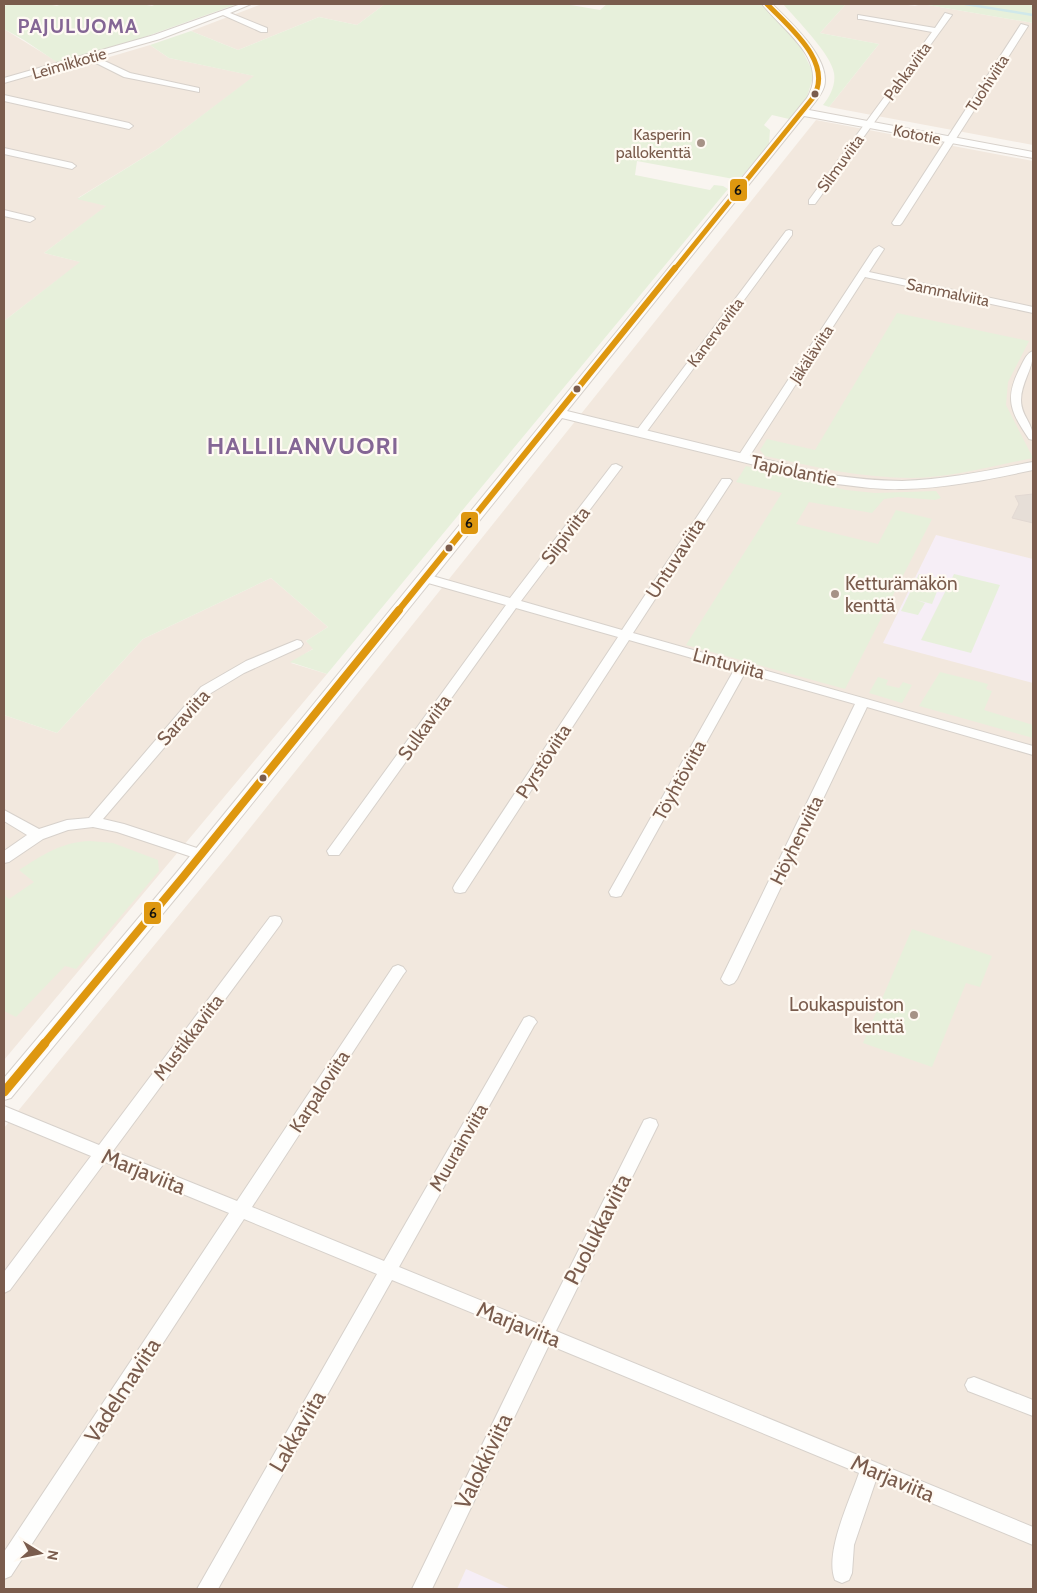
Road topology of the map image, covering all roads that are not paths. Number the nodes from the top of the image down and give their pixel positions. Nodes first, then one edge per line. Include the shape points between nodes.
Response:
1 (247, 4) edge
2 (767, 4) edge
3 (224, 13) junction
4 (948, 15) dead end
5 (861, 17) dead end
6 (1024, 26) dead end
7 (264, 30) dead end
8 (937, 31) junction
9 (90, 57) junction
10 (4, 81) edge
11 (196, 90) dead end
12 (4, 98) edge
13 (802, 112) junction
14 (868, 125) junction
15 (129, 126) dead end
16 (950, 140) junction
17 (4, 151) edge
18 (1033, 155) edge
19 (72, 166) dead end
20 (812, 202) dead end
21 (4, 213) edge
22 (30, 219) dead end
23 (897, 222) dead end
24 (789, 233) dead end
25 (879, 249) dead end
26 (863, 274) junction
27 (1033, 310) edge
28 (1033, 354) edge
29 (560, 412) junction
30 (641, 432) junction
31 (1033, 437) edge
32 (743, 458) junction
33 (1033, 466) edge
34 (616, 467) dead end
35 (726, 481) dead end
36 (425, 578) junction
37 (514, 603) junction
38 (625, 635) junction
39 (297, 644) dead end
40 (742, 667) junction
41 (863, 701) junction
42 (1033, 750) edge
43 (4, 815) edge
44 (93, 822) junction
45 (38, 835) junction
46 (334, 851) dead end
47 (6, 852) edge
48 (201, 855) junction
49 (460, 888) dead end
50 (616, 892) dead end
51 (275, 921) dead end
52 (398, 970) dead end
53 (730, 979) dead end
54 (529, 1022) dead end
55 (4, 1092) edge
56 (4, 1113) edge
57 (650, 1125) dead end
58 (102, 1154) junction
59 (240, 1211) junction
60 (387, 1272) junction
61 (4, 1285) edge
62 (545, 1334) junction
63 (974, 1385) dead end
64 (1033, 1408) edge
65 (870, 1468) junction
66 (1033, 1536) edge
67 (4, 1569) edge
68 (842, 1573) dead end
69 (207, 1589) edge
70 (422, 1589) edge

1 - 3 street, Leimikkotie
2 - 13 street via 810,51 820,75 819,86
3 - 7 street
3 - 9 street, Leimikkotie
4 - 8 street
5 - 8 street, Pahkaviita
6 - 16 street, Tuohiviita
8 - 14 street, Pahkaviita
9 - 10 street, Leimikkotie
9 - 11 street via 111,71
12 - 15 street
13 - 14 street, Kototie
13 - 29 street
14 - 16 street, Kototie
14 - 20 street, Silmuviita
16 - 18 street, Kototie
16 - 23 street, Tuohiviita
17 - 19 street
21 - 22 street
24 - 30 street, Kanervaviita
25 - 26 street, Jäkäläviita
26 - 27 street, Sammalviita
26 - 32 street, Jäkäläviita
28 - 31 street via 1018,384 1015,398 1017,411
29 - 30 street, Tapiolantie
29 - 36 street
30 - 32 street, Tapiolantie
32 - 33 street, Tapiolantie via 829,479 883,485 953,480
34 - 37 street, Siipiviita
35 - 38 street, Untuvaviita
36 - 37 street, Lintuviita
36 - 48 street
37 - 38 street, Lintuviita
37 - 46 street, Sulkaviita
38 - 40 street, Lintuviita
38 - 49 street, Pyrstöviita
39 - 44 street, Saraviita via 237,669 206,690
40 - 41 street, Lintuviita
40 - 50 street, Töyhtöviita
41 - 42 street, Lintuviita
41 - 53 street, Höyhenviita
43 - 45 street
44 - 45 street via 66,825
44 - 48 street
45 - 47 street
48 - 55 street
51 - 58 street, Mustikkaviita
52 - 59 street, Karpaloviita
54 - 60 street, Muurainviita
56 - 58 street, Marjaviita
57 - 62 street, Puolukkaviita
58 - 59 street, Marjaviita
58 - 61 street, Mustikkaviita
59 - 60 street, Marjaviita
59 - 67 street, Vadelmaviita
60 - 62 street, Marjaviita
60 - 69 street, Lakkaviita
62 - 65 street, Marjaviita
62 - 70 street, Valokkiviita
63 - 64 street
65 - 66 street, Marjaviita
65 - 68 street via 844,1545

